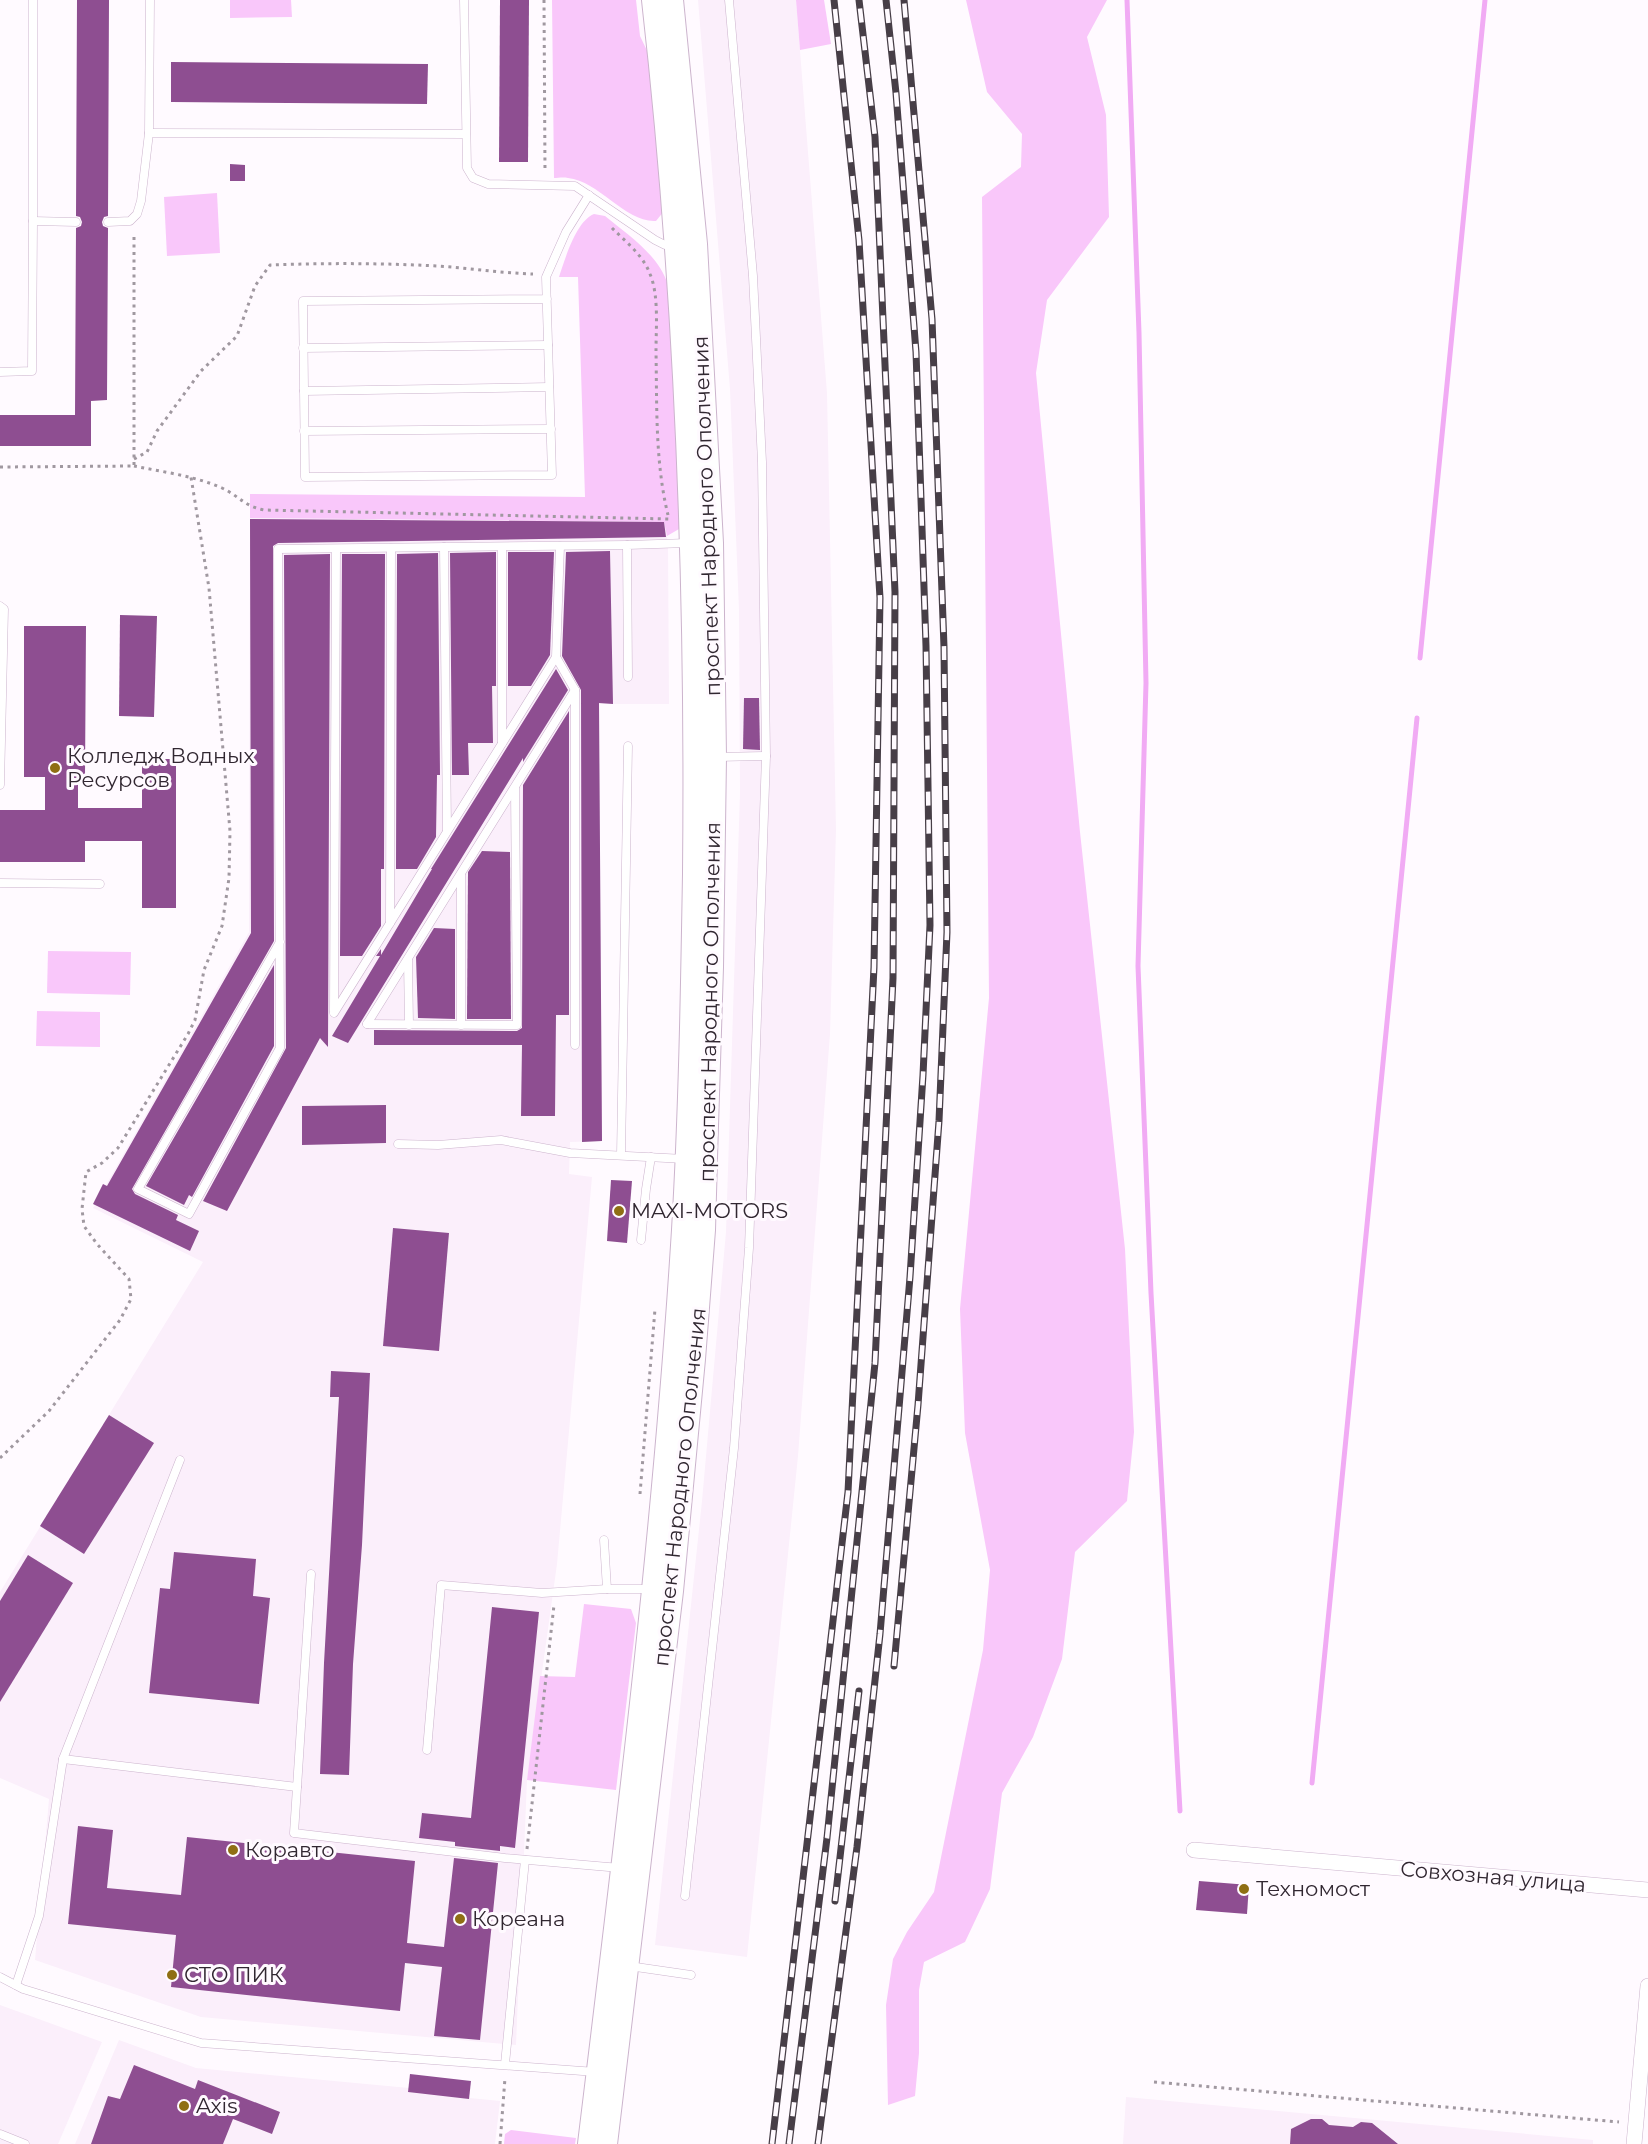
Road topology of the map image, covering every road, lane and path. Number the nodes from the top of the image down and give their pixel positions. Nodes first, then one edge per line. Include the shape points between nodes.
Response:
1 (33, 0) edge
2 (150, 0) edge
3 (464, 0) edge
4 (544, 0) edge
5 (653, 0) edge
6 (672, 0) edge
7 (729, 0) edge
8 (150, 133) junction
9 (466, 134) junction
10 (545, 185) junction
11 (589, 195) junction
12 (134, 217) junction
13 (33, 221) junction
14 (76, 222) dead end
15 (108, 222) dead end
16 (611, 227) dead end
17 (677, 245) junction
18 (547, 299) junction
19 (548, 345) junction
20 (303, 348) junction
21 (0, 372) edge
22 (549, 387) junction
23 (304, 391) junction
24 (551, 429) junction
25 (304, 431) junction
26 (0, 466) edge
27 (134, 466) junction
28 (191, 477) junction
29 (692, 543) junction
30 (627, 545) junction
31 (560, 546) junction
32 (502, 547) junction
33 (391, 548) junction
34 (444, 548) junction
35 (336, 549) junction
36 (0, 606) edge
37 (556, 657) junction
38 (628, 677) dead end
39 (574, 690) junction
40 (502, 744) junction
41 (628, 746) dead end
42 (766, 756) junction
43 (715, 757) junction
44 (0, 785) edge
45 (514, 787) junction
46 (447, 831) junction
47 (461, 873) junction
48 (0, 883) edge
49 (100, 884) dead end
50 (390, 924) junction
51 (280, 942) junction
52 (408, 958) junction
53 (409, 1025) junction
54 (461, 1025) junction
55 (575, 1045) dead end
56 (398, 1144) dead end
57 (621, 1155) junction
58 (651, 1157) junction
59 (686, 1159) junction
60 (642, 1240) dead end
61 (656, 1298) dead end
62 (0, 1458) edge
63 (180, 1460) dead end
64 (640, 1498) dead end
65 (604, 1540) dead end
66 (311, 1574) dead end
67 (606, 1589) junction
68 (662, 1590) junction
69 (555, 1593) junction
70 (427, 1750) dead end
71 (63, 1759) junction
72 (297, 1787) junction
73 (1194, 1850) dead end
74 (525, 1860) junction
75 (622, 1868) junction
76 (1648, 1890) edge
77 (685, 1896) dead end
78 (627, 1966) junction
79 (691, 1975) dead end
80 (0, 1977) edge
81 (16, 1985) junction
82 (1648, 1986) edge
83 (505, 2064) junction
84 (598, 2072) junction
85 (1154, 2082) dead end
86 (1642, 2124) edge
87 (0, 2134) edge
88 (25, 2144) edge
89 (500, 2144) edge
90 (589, 2144) edge
91 (606, 2144) edge
92 (1634, 2144) edge

1 - 13 lane
2 - 8 lane
3 - 9 lane
4 - 10 path
5 - 17 main road, проспект Народного Ополчения
6 - 43 main road, проспект Народного Ополчения via 696,244 712,543
7 - 42 lane via 753,276 762,462
8 - 9 lane
8 - 12 lane via 141,201
9 - 10 lane via 467,168 473,178 488,184
10 - 11 lane via 575,186
11 - 17 lane via 655,240
11 - 18 lane via 547,274
12 - 15 lane via 130,221
12 - 27 path
13 - 14 lane
13 - 21 lane via 32,371
16 - 28 path via 637,252 650,274 655,303 662,490 669,519 264,510
17 - 29 main road, проспект Народного Ополчения
18 - 19 lane
18 - 20 lane via 303,301
19 - 20 lane
19 - 22 lane
20 - 23 lane
22 - 23 lane
22 - 24 lane
23 - 25 lane
24 - 25 lane
24 - 25 lane via 552,475 304,477
26 - 27 path
27 - 28 path
28 - 62 path via 209,588 230,831 222,926 204,970 195,1020 188,1034 118,1148 86,1172 84,1226 129,1279 131,1299 120,1320 49,1411
29 - 30 lane
29 - 59 main road, проспект Народного Ополчения via 695,784
30 - 31 lane
30 - 38 lane
31 - 32 lane
31 - 37 lane
32 - 34 lane
32 - 40 lane
33 - 34 lane
33 - 35 lane
33 - 50 lane
34 - 46 lane
35 - 50 lane via 334,1013
35 - 51 lane via 278,549
36 - 44 lane via 4,609
37 - 39 lane
37 - 40 lane
39 - 45 lane
39 - 55 lane
40 - 46 lane
41 - 57 lane
42 - 43 lane
42 - 77 lane via 748,1260 734,1448
43 - 68 main road, проспект Народного Ополчения via 704,1230 694,1359
45 - 47 lane
45 - 54 lane via 517,1025
46 - 50 lane
47 - 52 lane
47 - 54 lane
48 - 49 lane
51 - 51 lane via 280,1048 189,1214 138,1189
52 - 53 lane
52 - 53 lane via 367,1024
53 - 54 lane
56 - 57 lane via 501,1140 570,1153
57 - 58 lane
58 - 59 lane
58 - 60 lane
59 - 68 main road, проспект Народного Ополчения
61 - 64 path
63 - 71 lane
65 - 67 lane
66 - 72 lane
67 - 68 lane
67 - 69 lane
68 - 75 main road, проспект Народного Ополчения
68 - 78 main road, проспект Народного Ополчения
69 - 70 lane via 441,1586
69 - 74 path
71 - 72 lane
71 - 81 lane via 39,1916
72 - 74 lane via 294,1833
73 - 76 street, Совхозная улица
74 - 75 lane
74 - 83 lane
75 - 84 main road, проспект Народного Ополчения
78 - 79 lane
78 - 91 main road, проспект Народного Ополчения
80 - 81 lane
81 - 83 lane via 201,2043
82 - 86 street
83 - 84 lane
83 - 89 path
84 - 90 main road, проспект Народного Ополчения
85 - 86 path
86 - 92 street
87 - 88 lane

